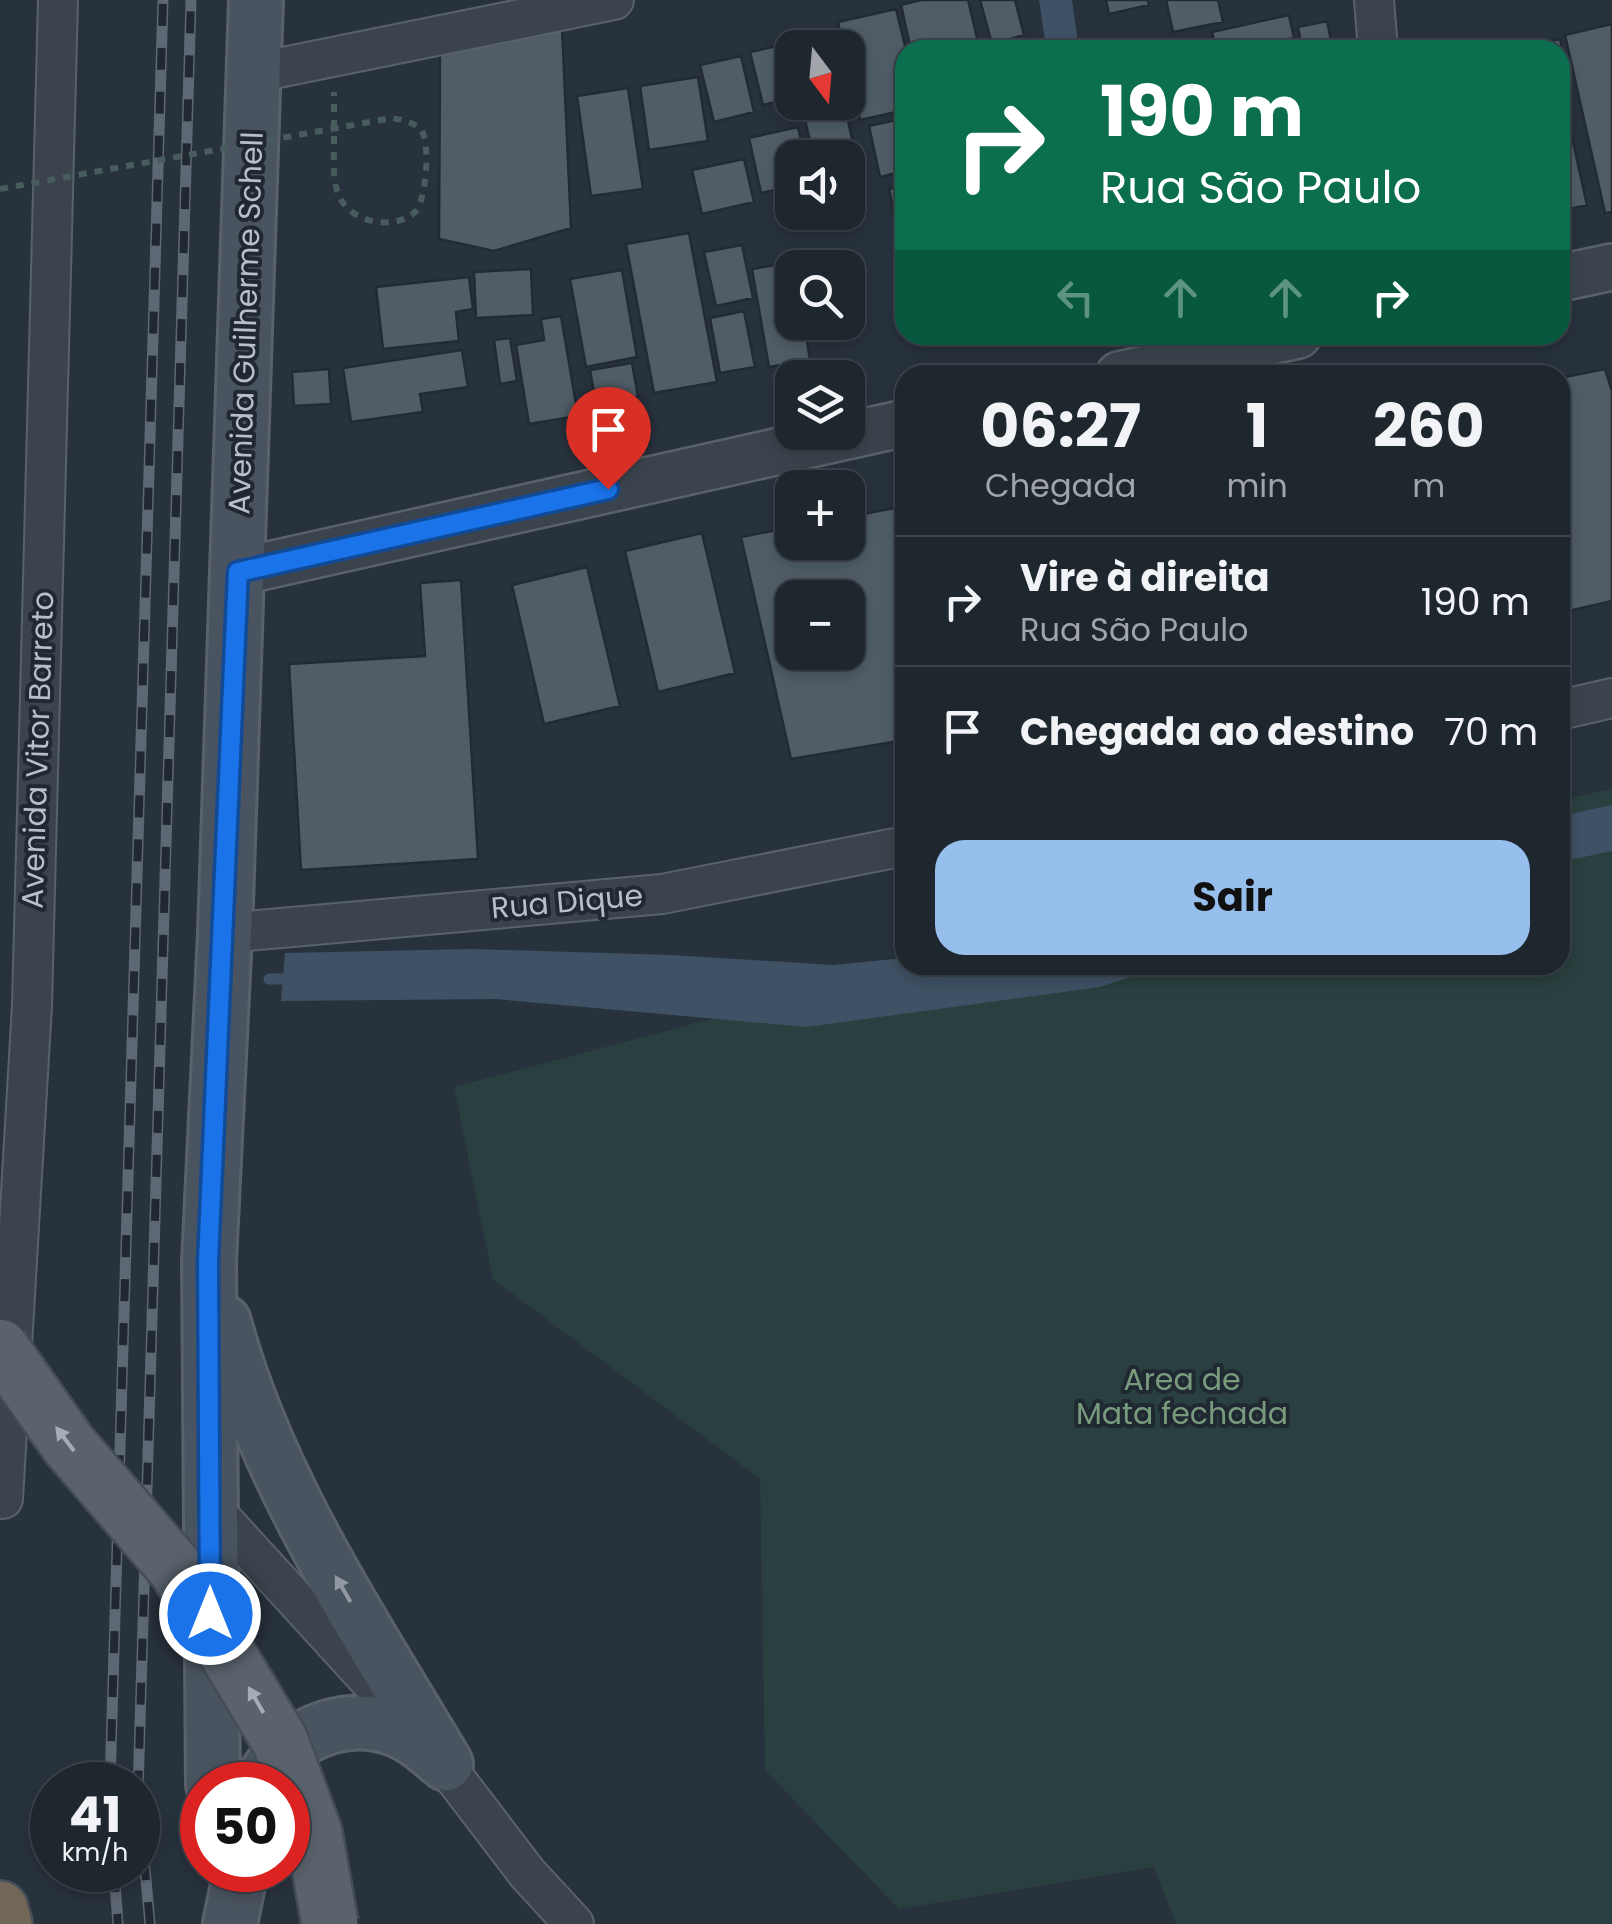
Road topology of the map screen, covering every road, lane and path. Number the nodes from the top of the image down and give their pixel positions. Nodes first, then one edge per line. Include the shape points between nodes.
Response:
1 (58, 0) edge
2 (256, 0) edge
3 (614, 0) edge
4 (1374, 0) edge
5 (1377, 40) edge
6 (334, 56) junction
7 (254, 73) junction
8 (0, 189) edge
9 (1612, 267) edge
10 (1570, 276) edge
11 (1253, 345) edge
12 (1164, 365) edge
13 (895, 425) edge
14 (238, 572) junction
15 (1612, 698) edge
16 (1570, 708) edge
17 (895, 848) edge
18 (225, 934) junction
19 (24, 1130) junction
20 (0, 1168) edge
21 (208, 1262) junction
22 (4, 1330) edge
23 (3, 1499) dead end
24 (209, 1506) junction
25 (214, 1762) edge
26 (274, 1762) edge
27 (446, 1764) junction
28 (220, 1892) edge
29 (236, 1892) edge
30 (0, 1909) edge
31 (4, 1924) edge
32 (222, 1924) edge
33 (230, 1924) edge
34 (330, 1924) edge
35 (574, 1924) edge

1 - 19 street, Avenida Vitor Barreto
2 - 7 main road, Avenida Guilherme Schell
3 - 6 street
4 - 5 street
6 - 7 street
6 - 8 path, bridge via 334,144 335,180 340,199 366,219 391,222 414,213 422,204 427,145 417,126 392,118
7 - 14 main road, Avenida Guilherme Schell
9 - 10 street
11 - 12 street
13 - 14 street
14 - 18 main road, Avenida Guilherme Schell
15 - 16 street
17 - 18 street, Rua Dique via 662,894
18 - 21 main road, Avenida Guilherme Schell
19 - 20 street
19 - 22 street, Avenida Vitor Barreto
21 - 24 main road, Avenida Guilherme Schell
27 -> 21 main road via 284,1483 248,1398
22 - 23 street, Avenida Vitor Barreto
34 -> 22 main road, bridge via 314,1833 280,1741 177,1570 68,1444
24 - 25 main road, Avenida Guilherme Schell
24 - 27 street
26 - 27 main road via 314,1732 367,1723 398,1730
27 - 35 street
28 - 32 main road
29 - 33 main road
30 - 31 highway

